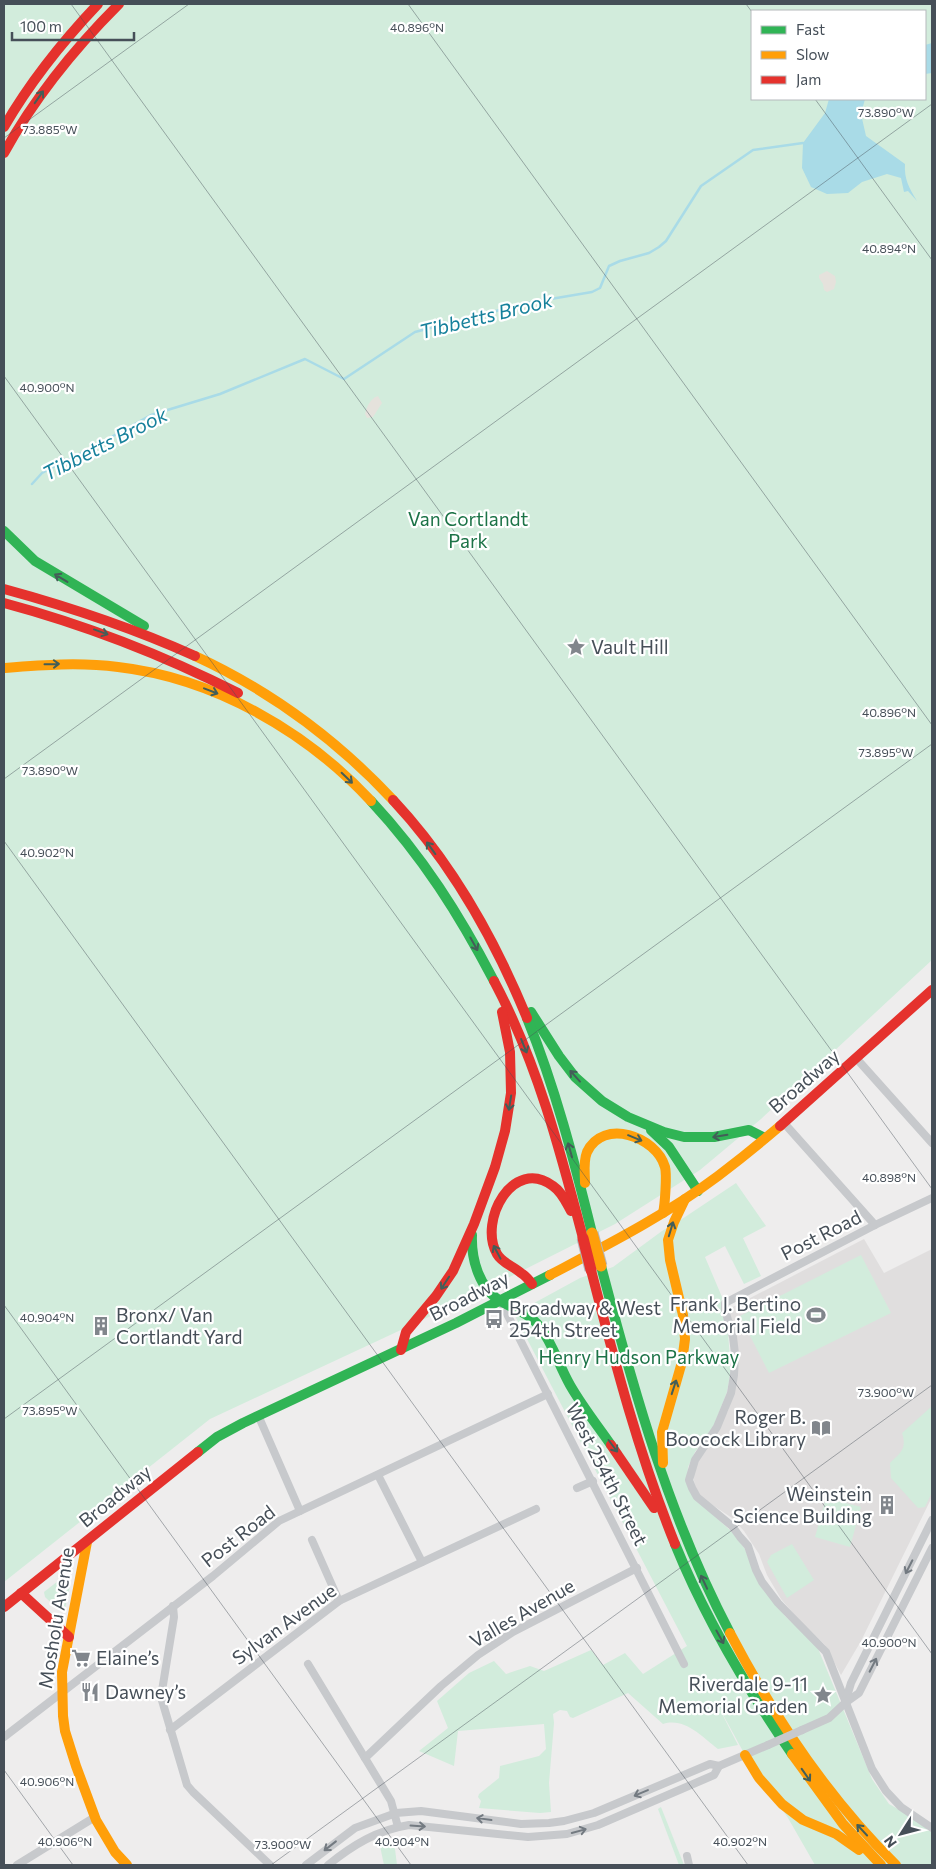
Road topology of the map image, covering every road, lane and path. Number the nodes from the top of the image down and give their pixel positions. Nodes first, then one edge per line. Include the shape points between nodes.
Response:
1 (98, 4) edge
2 (119, 4) edge
3 (4, 127) edge
4 (4, 153) edge
5 (4, 531) edge
6 (4, 589) edge
7 (4, 603) edge
8 (194, 656) junction
9 (4, 668) edge
10 (293, 733) junction
11 (504, 967) junction
12 (488, 970) junction
13 (932, 990) edge
14 (856, 1058) junction
15 (633, 1119) junction
16 (784, 1123) junction
17 (766, 1138) junction
18 (932, 1142) edge
19 (698, 1191) junction
20 (932, 1198) edge
21 (685, 1199) junction
22 (662, 1213) junction
23 (587, 1214) junction
24 (474, 1224) junction
25 (876, 1225) junction
26 (588, 1236) junction
27 (596, 1268) junction
28 (532, 1284) junction
29 (500, 1300) junction
30 (401, 1350) junction
31 (548, 1394) junction
32 (258, 1416) junction
33 (378, 1475) junction
34 (593, 1481) junction
35 (577, 1488) dead end
36 (671, 1503) junction
37 (536, 1509) dead end
38 (300, 1511) junction
39 (932, 1523) edge
40 (312, 1540) dead end
41 (87, 1542) junction
42 (932, 1548) edge
43 (679, 1552) junction
44 (422, 1562) junction
45 (637, 1568) junction
46 (21, 1593) junction
47 (339, 1601) junction
48 (173, 1606) junction
49 (4, 1607) edge
50 (69, 1637) junction
51 (308, 1664) dead end
52 (684, 1664) dead end
53 (60, 1694) junction
54 (845, 1703) junction
55 (170, 1730) junction
56 (4, 1737) edge
57 (745, 1755) junction
58 (365, 1758) junction
59 (719, 1766) junction
60 (664, 1784) junction
61 (669, 1795) junction
62 (396, 1813) junction
63 (95, 1817) junction
64 (530, 1824) junction
65 (398, 1827) junction
66 (932, 1828) edge
67 (528, 1837) junction
68 (686, 1856) dead end
69 (878, 1862) edge
70 (16, 1865) edge
71 (126, 1865) edge
72 (270, 1865) edge
73 (306, 1865) edge
74 (328, 1865) edge
75 (689, 1865) edge
76 (896, 1865) edge

1 - 3 main road via 53,54
4 -> 2 main road via 54,77
8 -> 5 main road via 35,561
6 - 8 main road via 93,614
7 -> 10 main road via 92,628 171,659 266,709
11 -> 8 main road via 452,878 413,823 374,780 276,701
9 -> 10 main road via 86,664 157,674 228,698
10 -> 12 main road via 340,771 399,831 451,905
15 -> 11 main road via 602,1101 571,1072
23 -> 11 main road via 544,1064
12 -> 24 main road via 508,1036 512,1089 499,1152
12 -> 26 main road via 515,1024 537,1080
13 - 14 main road, Broadway
14 - 16 main road, Broadway
14 - 18 street
17 -> 15 main road via 750,1130 714,1137 684,1137
15 - 19 main road via 664,1141
16 - 17 main road, Broadway
16 - 25 street
17 - 19 main road, Broadway
19 - 21 main road, Broadway
20 - 25 street, Post Road
21 - 22 main road, Broadway
36 -> 21 main road via 661,1437 682,1360 685,1327 668,1246 671,1227
23 -> 22 main road via 584,1171 587,1153 598,1139 617,1133 645,1142 662,1160 666,1177
22 - 28 main road, Broadway
23 - 26 main road
24 - 29 main road via 474,1261 487,1289
24 -> 30 main road via 447,1280 404,1334
25 - 54 street, Post Road via 725,1303 735,1354 732,1393 717,1427 695,1460 690,1480 697,1497 732,1526 748,1546 762,1582 826,1652
26 - 27 main road, bridge
28 -> 26 main road via 521,1272 500,1259 492,1240 496,1211 512,1184 524,1178 543,1179 552,1184
27 - 36 main road
27 - 43 main road via 613,1354 633,1426
28 - 29 main road, Broadway
29 - 30 main road, Broadway
29 - 31 street, West 254th Street
29 -> 43 main road via 526,1313 541,1328 574,1392 639,1482
30 - 32 main road, Broadway
31 - 33 street, Post Road
31 - 34 street, West 254th Street
32 - 38 street
32 - 41 main road, Broadway via 210,1442
33 - 38 street, Post Road
33 - 44 street
34 - 35 street
34 - 45 street, West 254th Street
76 -> 36 main road via 831,1793 766,1696 712,1600
37 - 44 street, Sylvan Avenue
38 - 48 street, Post Road via 279,1521
39 -> 54 street via 851,1683
40 - 47 street
41 - 46 main road, Broadway
41 - 50 main road, Mosholu Avenue
54 -> 42 street via 859,1693
43 -> 69 main road via 714,1627 758,1704 808,1779
44 - 47 street, Sylvan Avenue
45 - 52 street, West 254th Street
45 - 58 street, Valles Avenue via 513,1632 478,1655
46 - 49 main road, Broadway
46 - 50 main road
47 - 55 street, Sylvan Avenue
48 - 53 street, Post Road
48 - 55 street via 174,1617 161,1691
50 - 53 main road, Mosholu Avenue
51 - 58 street
53 - 56 street, Post Road
53 - 63 main road, Mosholu Avenue via 65,1731
54 - 57 street, bridge via 829,1718
54 - 66 street via 872,1768 886,1791 901,1807
55 - 72 street via 190,1788
57 - 59 street
57 - 69 main road via 772,1794 794,1814 836,1834
58 - 62 street
59 - 60 street via 710,1764
59 - 61 street via 714,1775
60 - 61 street
60 -> 64 street via 580,1818
67 -> 61 street via 584,1830
64 -> 62 street via 421,1812
62 - 65 street
62 -> 73 street via 355,1828
63 - 70 street
63 - 71 main road, Mosholu Avenue via 106,1842
64 - 67 street
65 -> 67 street via 420,1825
65 - 74 street via 362,1840
68 - 75 street

